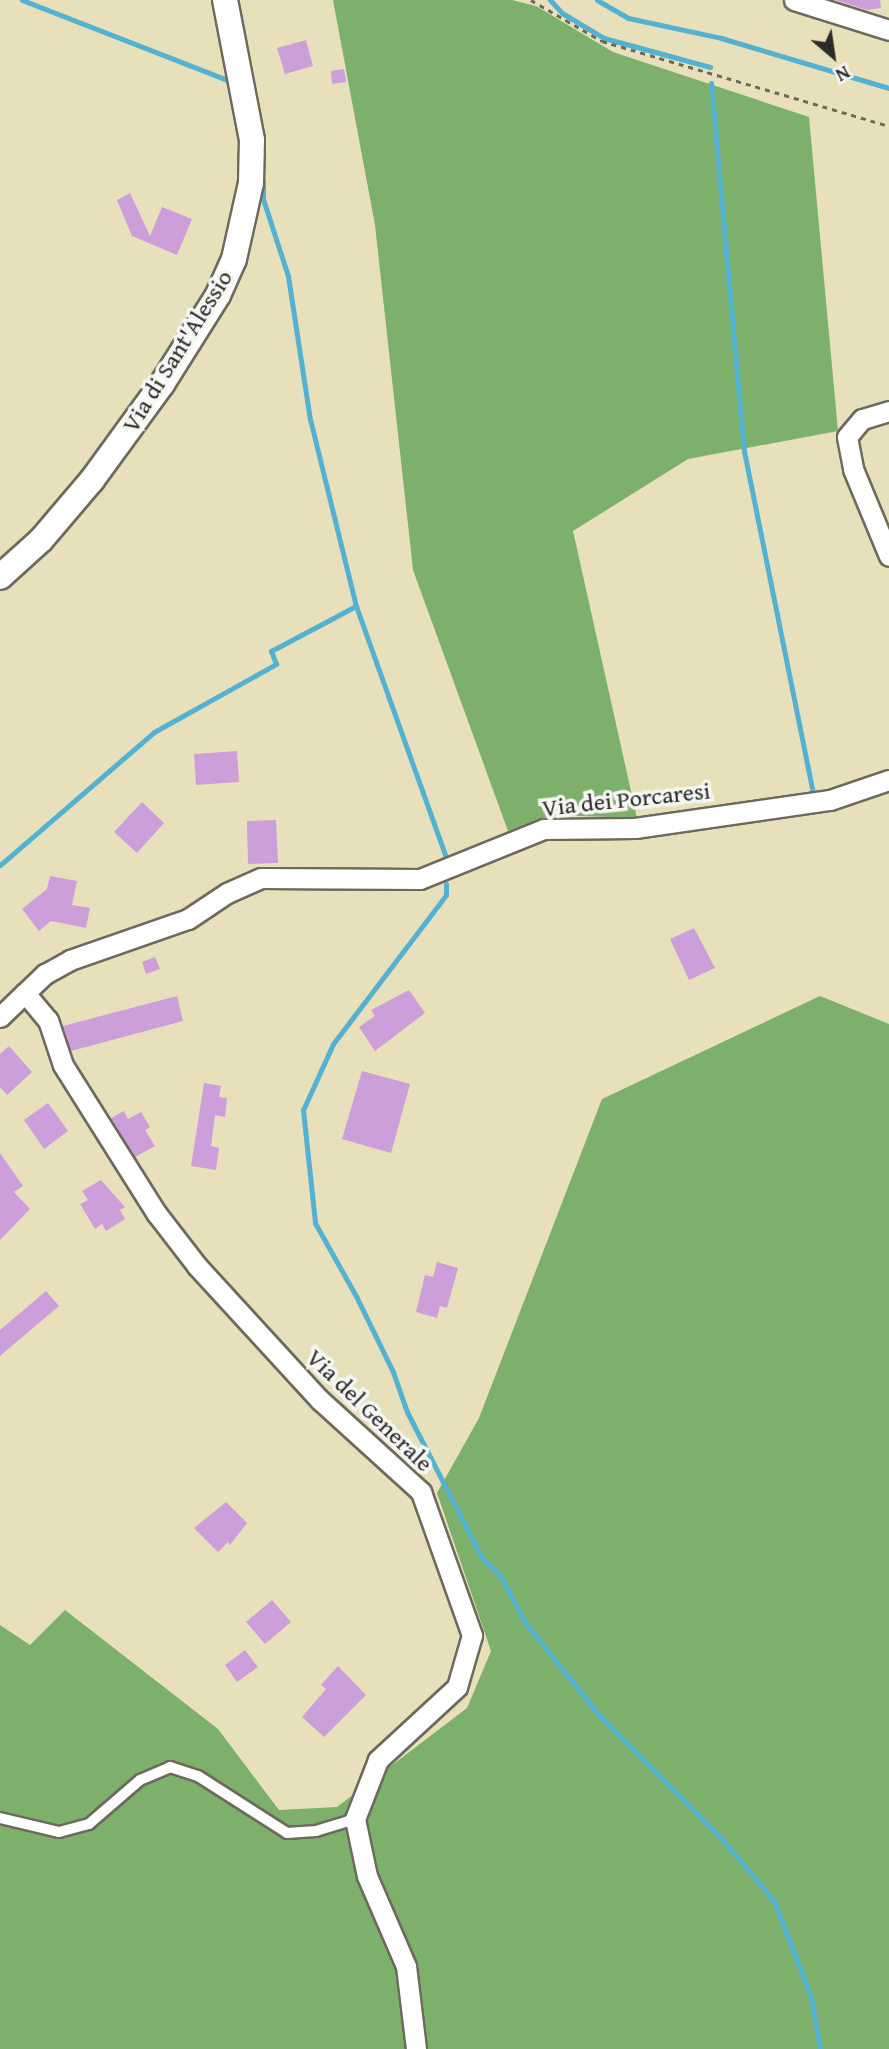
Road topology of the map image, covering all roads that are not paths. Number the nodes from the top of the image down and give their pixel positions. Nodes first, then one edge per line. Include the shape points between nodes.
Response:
1 (225, 0) edge
2 (794, 0) edge
3 (889, 30) edge
4 (889, 411) edge
5 (889, 556) edge
6 (0, 577) edge
7 (889, 780) edge
8 (25, 993) junction
9 (0, 1017) edge
10 (0, 1818) edge
11 (355, 1819) junction
12 (416, 2049) edge

1 - 6 street, Via di Sant'Alessio via 252,141 251,183 234,259 218,295 162,384 92,480 41,540
2 - 3 street
4 - 5 street via 862,419 847,437 853,469
7 - 8 street, Via dei Porcaresi via 830,800 635,828 544,829 410,881 261,878 227,893 188,919 70,960
8 - 9 street
8 - 11 street, Via del Generale via 48,1020 63,1065 150,1203 197,1266 320,1400 421,1492 472,1635 457,1687 378,1760
10 - 11 lane via 59,1832 89,1824 140,1780 170,1767 198,1776 286,1833 316,1831
11 - 12 street via 368,1876 406,1966

